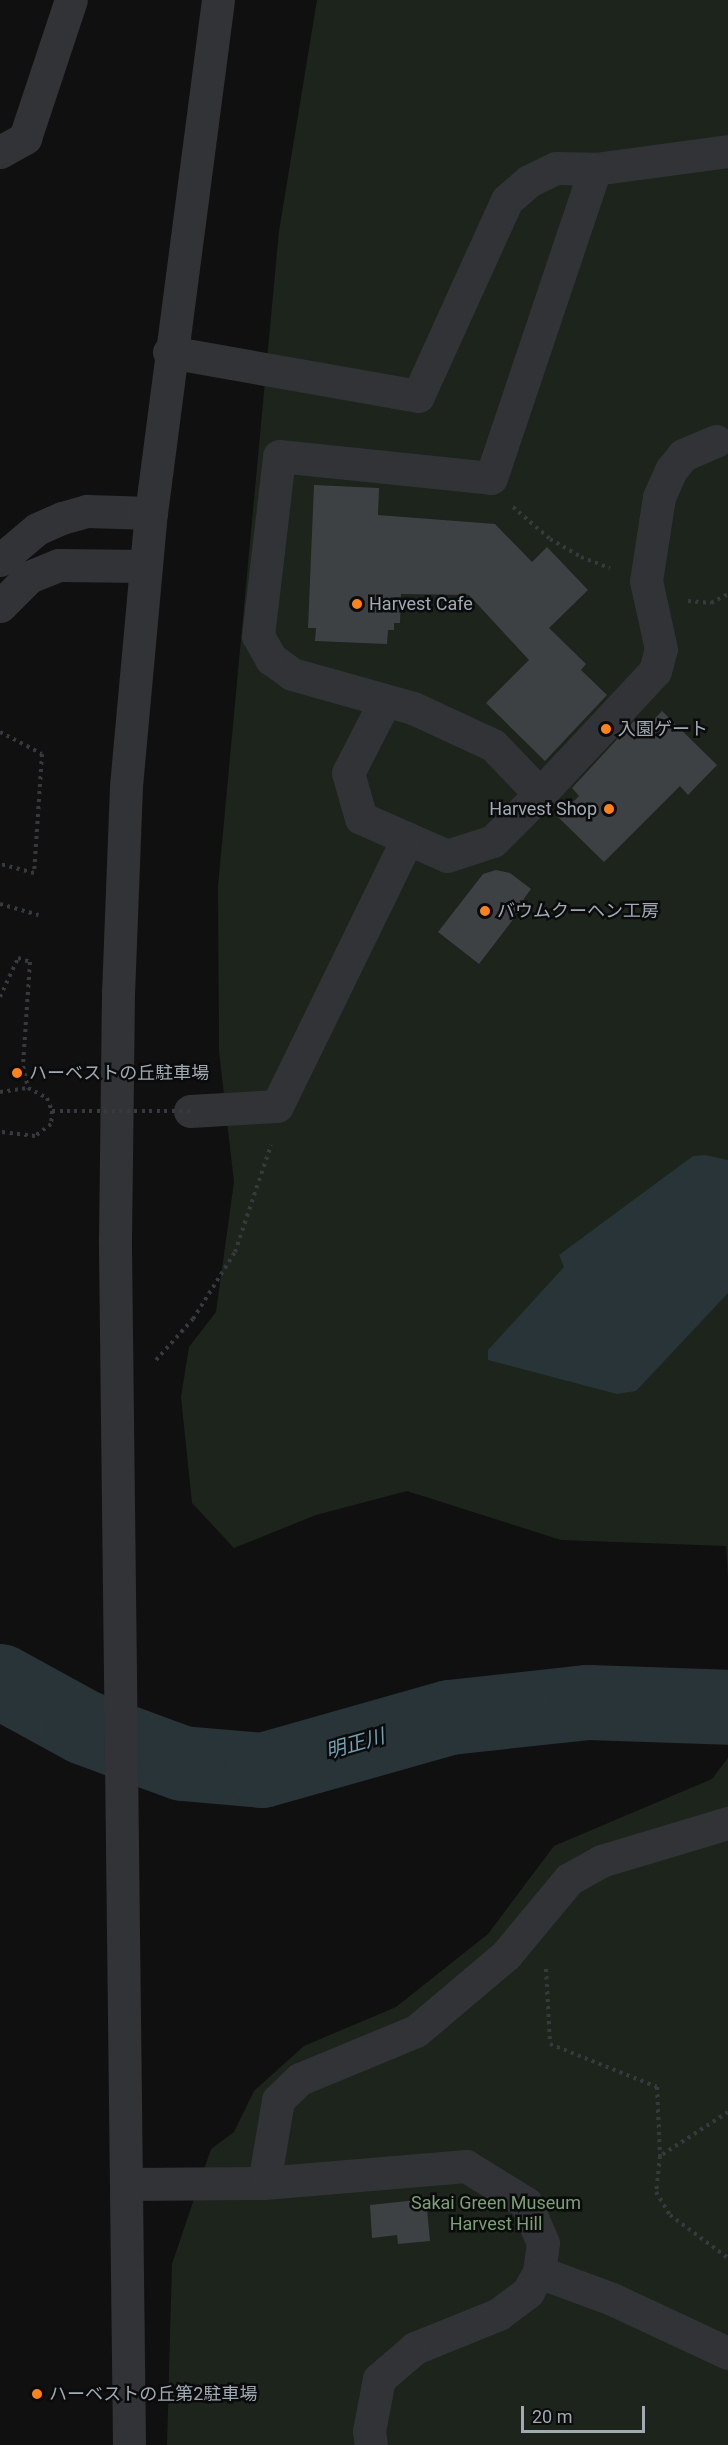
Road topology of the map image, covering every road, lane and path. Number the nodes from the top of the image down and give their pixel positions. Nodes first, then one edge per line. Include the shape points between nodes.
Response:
1 (71, 0) edge
2 (218, 0) edge
3 (728, 151) edge
4 (0, 152) edge
5 (595, 169) junction
6 (169, 352) junction
7 (716, 441) dead end
8 (491, 478) junction
9 (151, 513) junction
10 (0, 560) edge
11 (146, 566) junction
12 (646, 581) junction
13 (0, 606) edge
14 (385, 701) junction
15 (0, 732) edge
16 (540, 794) junction
17 (407, 840) junction
18 (0, 864) edge
19 (0, 904) edge
20 (38, 915) dead end
21 (0, 997) edge
22 (28, 1088) junction
23 (0, 1092) edge
24 (277, 1106) junction
25 (52, 1111) junction
26 (190, 1111) joint
27 (0, 1132) edge
28 (151, 1365) dead end
29 (728, 1823) edge
30 (542, 1911) junction
31 (728, 2112) edge
32 (660, 2156) junction
33 (264, 2183) junction
34 (127, 2184) junction
35 (728, 2258) edge
36 (539, 2272) junction
37 (728, 2353) edge
38 (129, 2445) edge
39 (371, 2445) edge

1 - 4 street via 25,138
2 - 6 street
3 - 5 street
5 - 6 street via 556,168 529,181 507,200 418,396
5 - 8 street
6 - 9 street
7 - 12 street via 683,455 670,470 650,536
8 - 12 path via 507,501 550,539 581,557
8 - 14 street via 279,456 258,636 271,659 292,674
9 - 10 street via 87,511 62,518 37,529
9 - 11 street
11 - 13 street via 58,565 29,577
11 - 34 street via 126,786 115,1239
12 - 16 street via 661,649 655,671
14 - 16 street via 413,708 493,745
14 - 17 street via 348,773 362,818
15 - 18 path via 42,754 34,873
16 - 17 street via 493,841 447,856
17 - 24 street
19 - 20 path
21 - 22 path via 18,958 30,962 23,1066
22 - 23 path
22 - 25 path via 47,1098
24 - 26 street
24 - 28 path via 275,1135 235,1252 193,1319
25 - 26 path, bridge
25 - 27 path via 51,1124 35,1136
29 - 30 street via 601,1861 569,1879
30 - 32 path via 550,2044 657,2087
30 - 33 street via 506,1955 416,2031 300,2079 278,2100
31 - 32 path
32 - 35 path via 656,2192 670,2215
33 - 34 street
33 - 36 street via 466,2166 526,2203 543,2243
34 - 38 street
36 - 37 street via 612,2299
36 - 39 street via 528,2292 500,2314 416,2348 379,2379 369,2431

